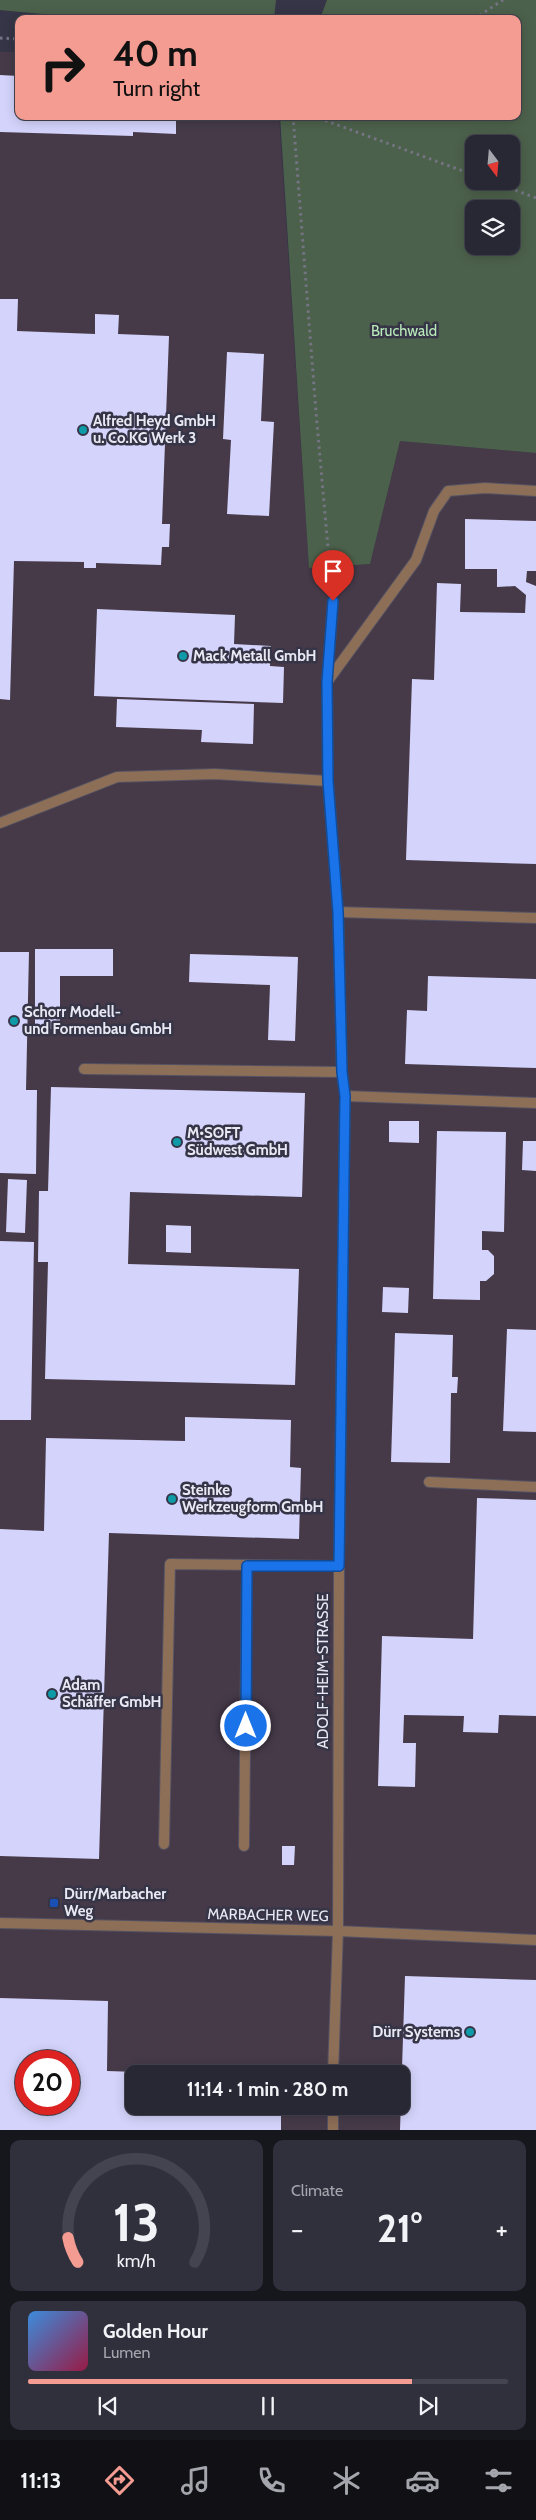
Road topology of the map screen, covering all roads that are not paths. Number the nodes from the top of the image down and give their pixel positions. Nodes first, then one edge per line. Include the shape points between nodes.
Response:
1 (536, 491) edge
2 (333, 601) road end
3 (327, 682) junction
4 (328, 781) junction
5 (0, 823) edge
6 (338, 912) junction
7 (536, 918) edge
8 (84, 1069) dead end
9 (342, 1072) junction
10 (345, 1096) junction
11 (536, 1103) edge
12 (429, 1482) dead end
13 (536, 1486) edge
14 (247, 1566) junction
15 (339, 1566) junction
16 (164, 1844) dead end
17 (244, 1846) dead end
18 (0, 1924) edge
19 (338, 1931) junction
20 (536, 1940) edge
21 (333, 2065) edge
22 (333, 2115) edge
23 (334, 2130) edge

1 - 3 street via 485,488 448,491 434,511 416,560
2 - 3 street, ADOLF-HEIM-STRASSE
3 - 4 street, ADOLF-HEIM-STRASSE
4 - 5 street via 215,774 117,777
4 - 6 street, ADOLF-HEIM-STRASSE
6 - 7 street
6 - 9 street, ADOLF-HEIM-STRASSE
8 - 9 street
9 - 10 street, ADOLF-HEIM-STRASSE
10 - 11 street
10 - 15 street, ADOLF-HEIM-STRASSE
12 - 13 street
14 - 15 street
14 - 16 street via 170,1564
14 - 17 street
15 - 19 street, ADOLF-HEIM-STRASSE
18 - 19 street, MARBACHER WEG
19 - 20 street, MARBACHER WEG
19 - 21 street, ADOLF-HEIM-STRASSE
22 - 23 street

